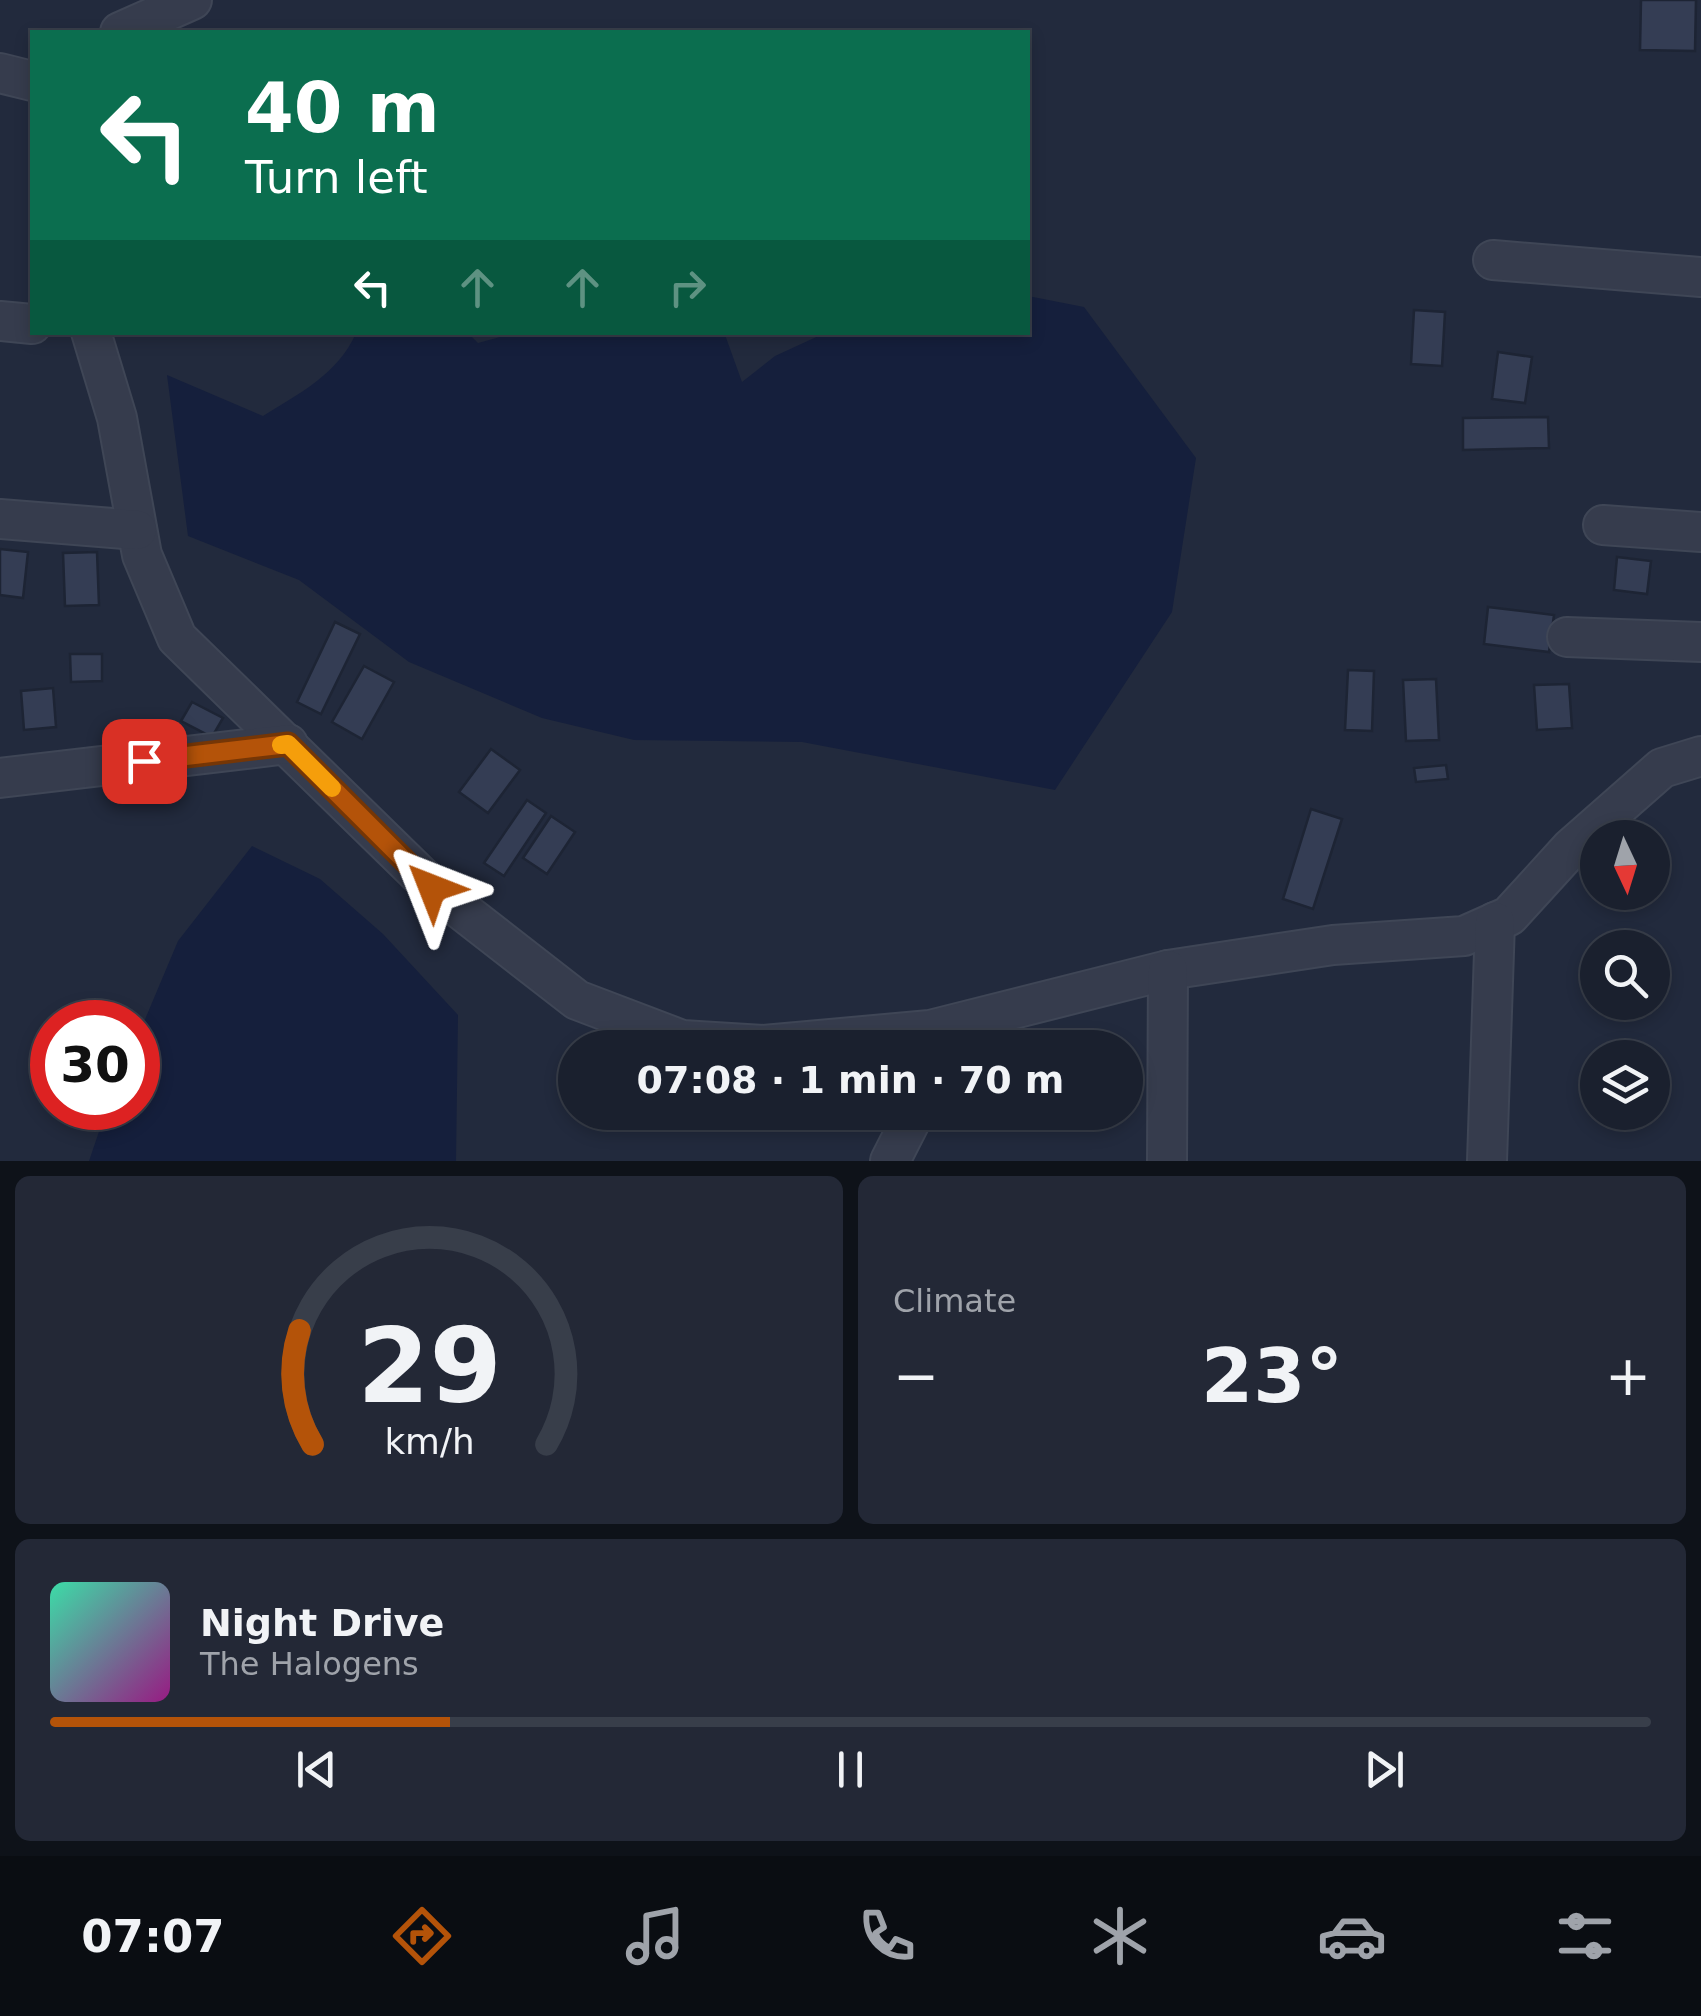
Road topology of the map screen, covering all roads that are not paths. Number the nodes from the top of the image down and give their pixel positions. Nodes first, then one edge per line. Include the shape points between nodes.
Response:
1 (192, 0) edge
2 (132, 18) edge
3 (0, 74) edge
4 (30, 81) edge
5 (1492, 260) dead end
6 (1701, 277) edge
7 (0, 321) edge
8 (30, 324) edge
9 (92, 335) edge
10 (0, 519) edge
11 (1603, 525) dead end
12 (136, 530) junction
13 (1701, 532) edge
14 (1567, 638) dead end
15 (1701, 642) edge
16 (288, 744) junction
17 (1701, 756) edge
18 (0, 778) edge
19 (1495, 922) junction
20 (1168, 970) junction
21 (656, 1030) edge
22 (960, 1030) edge
23 (906, 1130) edge
24 (890, 1161) edge
25 (1158, 1161) edge
26 (1167, 1161) edge
27 (1487, 1161) edge

1 - 2 street
3 - 4 street
5 - 6 street
7 - 8 street
9 - 12 street via 117,418
10 - 12 street
11 - 13 street
12 - 16 street via 177,638
14 - 15 street
16 - 18 street
16 - 21 street via 432,888 577,1000
17 - 19 street via 1662,768 1572,848 1509,916
19 - 20 street via 1464,936 1333,945
19 - 27 street
20 - 22 street
20 - 26 street
23 - 24 street
25 - 26 street

